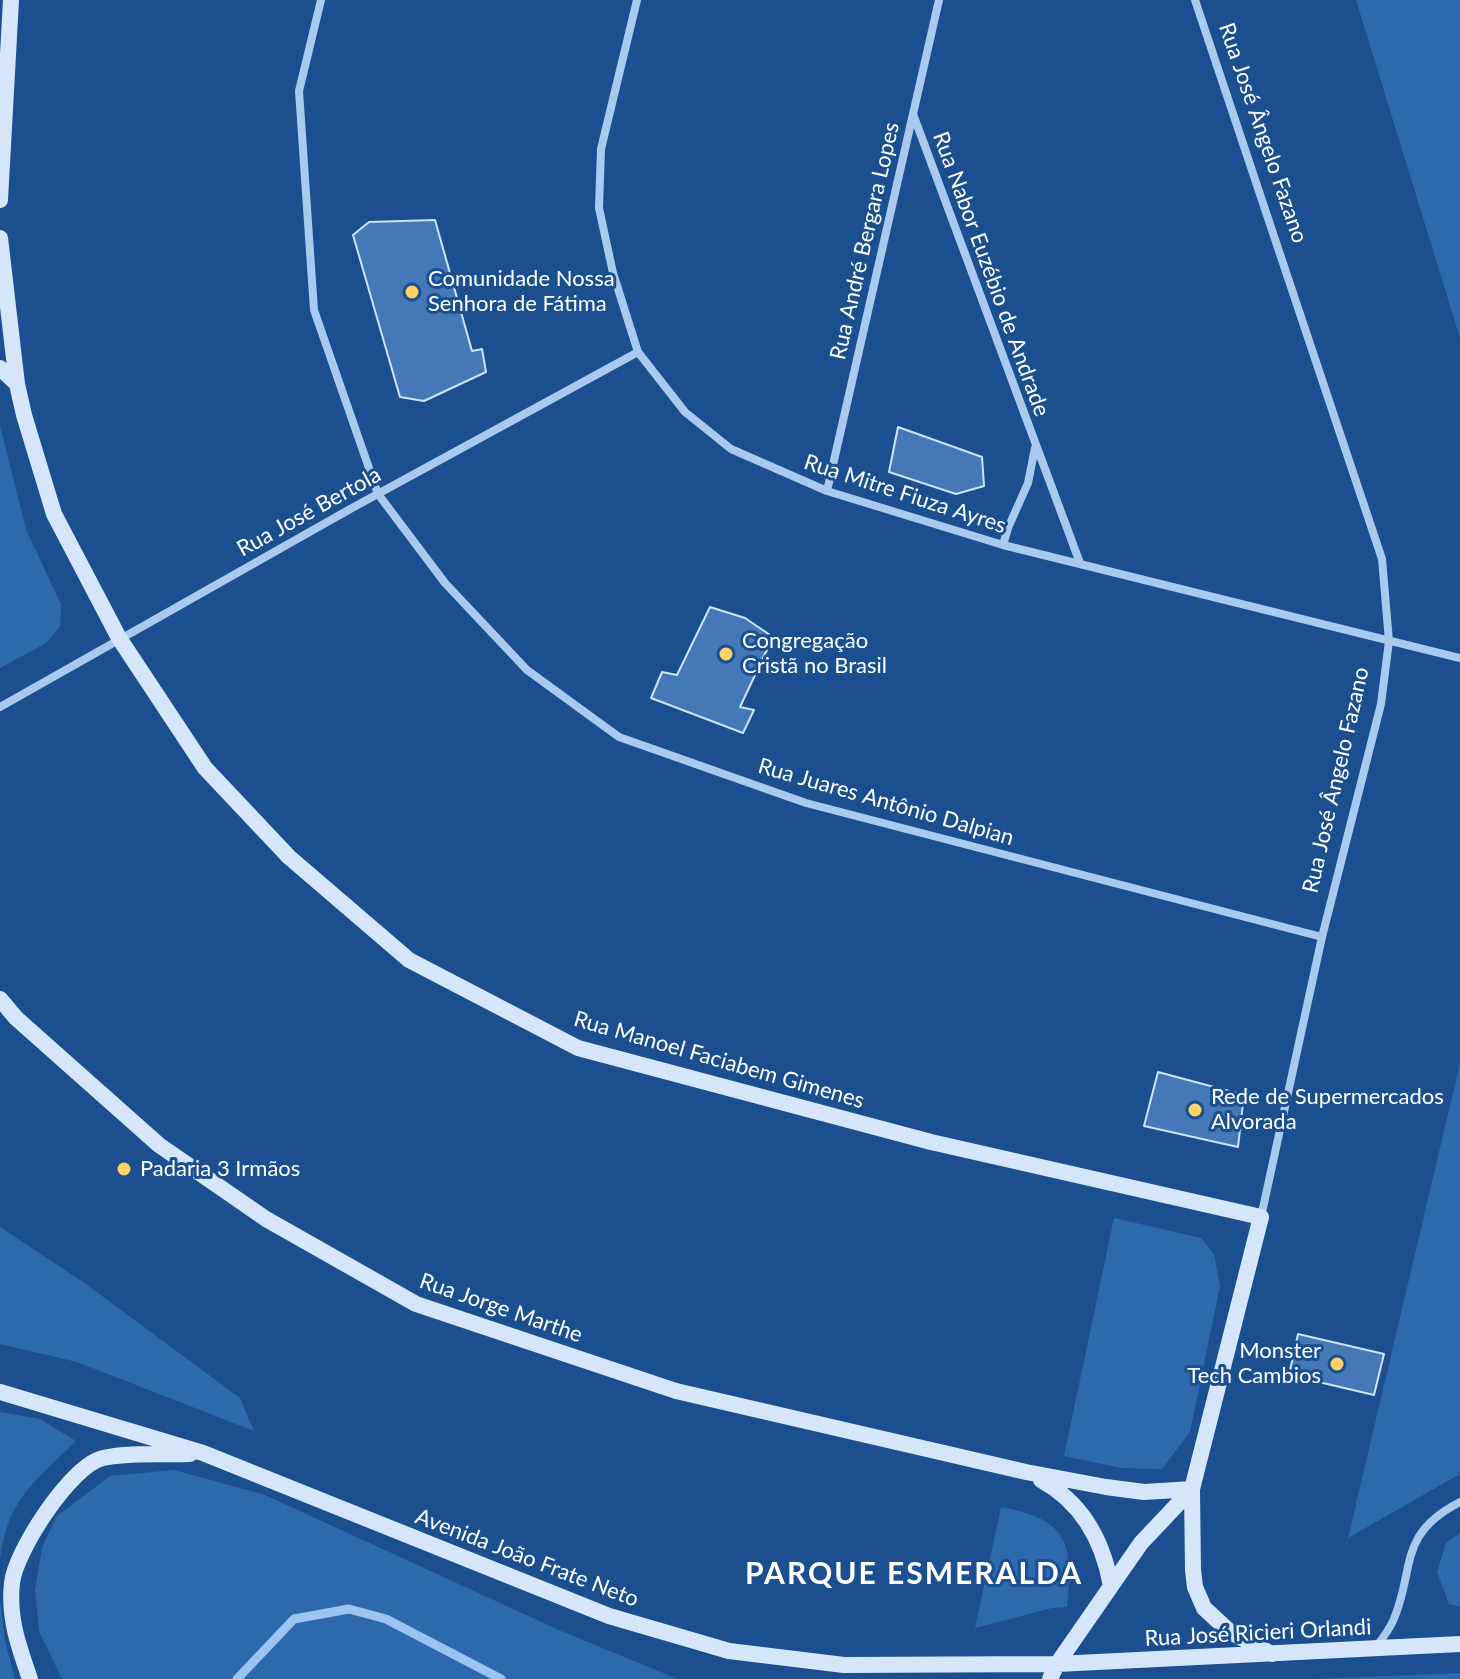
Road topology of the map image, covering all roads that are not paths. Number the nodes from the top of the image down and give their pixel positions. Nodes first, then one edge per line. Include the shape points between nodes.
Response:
1 (321, 0) edge
2 (637, 0) edge
3 (939, 0) edge
4 (1195, 0) edge
5 (10, 5) edge
6 (0, 45) edge
7 (913, 114) junction
8 (0, 200) edge
9 (0, 238) edge
10 (638, 352) junction
11 (0, 368) edge
12 (17, 384) junction
13 (1035, 448) junction
14 (827, 491) junction
15 (378, 494) junction
16 (1003, 545) junction
17 (1080, 563) junction
18 (119, 638) junction
19 (1389, 641) junction
20 (1460, 658) edge
21 (0, 707) edge
22 (1322, 937) junction
23 (0, 999) edge
24 (1261, 1217) junction
25 (0, 1392) edge
26 (203, 1453) junction
27 (1026, 1472) junction
28 (1192, 1489) junction
29 (1460, 1502) edge
30 (1111, 1586) junction
31 (1460, 1644) edge
32 (1373, 1650) junction
33 (1272, 1654) junction
34 (1053, 1672) edge
35 (30, 1679) edge

1 - 15 street, Rua Juares Antônio Dalpian via 299,91 314,310
2 - 10 street, Rua Mitre Fiuza Ayres via 601,149 599,208
3 - 7 street, Rua André Bergara Lopes
4 - 19 street, Rua José Ângelo Fazano via 1382,559
5 - 6 street
5 - 8 street
7 - 13 street, Rua Nabor Euzébio de Andrade
7 - 14 street, Rua André Bergara Lopes
9 - 12 street, Rua Manoel Faciabem Gimenes
10 - 14 street, Rua Mitre Fiuza Ayres via 685,412 731,449
10 - 15 street, Rua José Bertola
11 - 12 street
12 - 18 street, Rua Manoel Faciabem Gimenes via 54,514
13 - 16 street, Rua Nabor Euzébio de Andrade via 1028,483
13 - 17 street, Rua Nabor Euzébio de Andrade
14 - 16 street, Rua Mitre Fiuza Ayres
15 - 18 street, Rua José Bertola
15 - 22 street, Rua Juares Antônio Dalpian via 445,583 527,670 619,737 806,803
16 - 17 street, Rua Mitre Fiuza Ayres
17 - 19 street, Rua Mitre Fiuza Ayres
18 - 21 street, Rua José Bertola
18 - 24 street, Rua Manoel Faciabem Gimenes via 205,768 289,857 409,960 578,1048 931,1142
19 - 20 street, Rua Mitre Fiuza Ayres
19 - 22 street, Rua José Ângelo Fazano via 1381,704
22 - 24 street, Rua José Ângelo Fazano
23 - 27 street, Rua Jorge Marthe via 159,1145 266,1219 416,1304 676,1391
24 - 28 street, Rua José Ângelo Fazano
25 - 26 street, Avenida João Frate Neto
26 - 34 street, Avenida João Frate Neto via 609,1616 729,1651 844,1665
26 - 35 street via 101,1458 60,1490 33,1531 11,1581 13,1632
27 - 28 street, Rua Jorge Marthe via 1144,1492
27 - 30 street, Rua Jorge Marthe via 1069,1498 1089,1521
28 - 30 street, Rua José Ângelo Fazano via 1141,1543
28 - 33 street, Rua José Ângelo Fazano via 1193,1570 1199,1598 1230,1632
29 - 32 street via 1418,1536 1394,1620
30 - 34 street, Rua José Ângelo Fazano
31 - 32 street, Rua José Ricieri Orlandi
32 - 33 street, Rua José Ricieri Orlandi
33 - 34 street, Rua José Ricieri Orlandi

